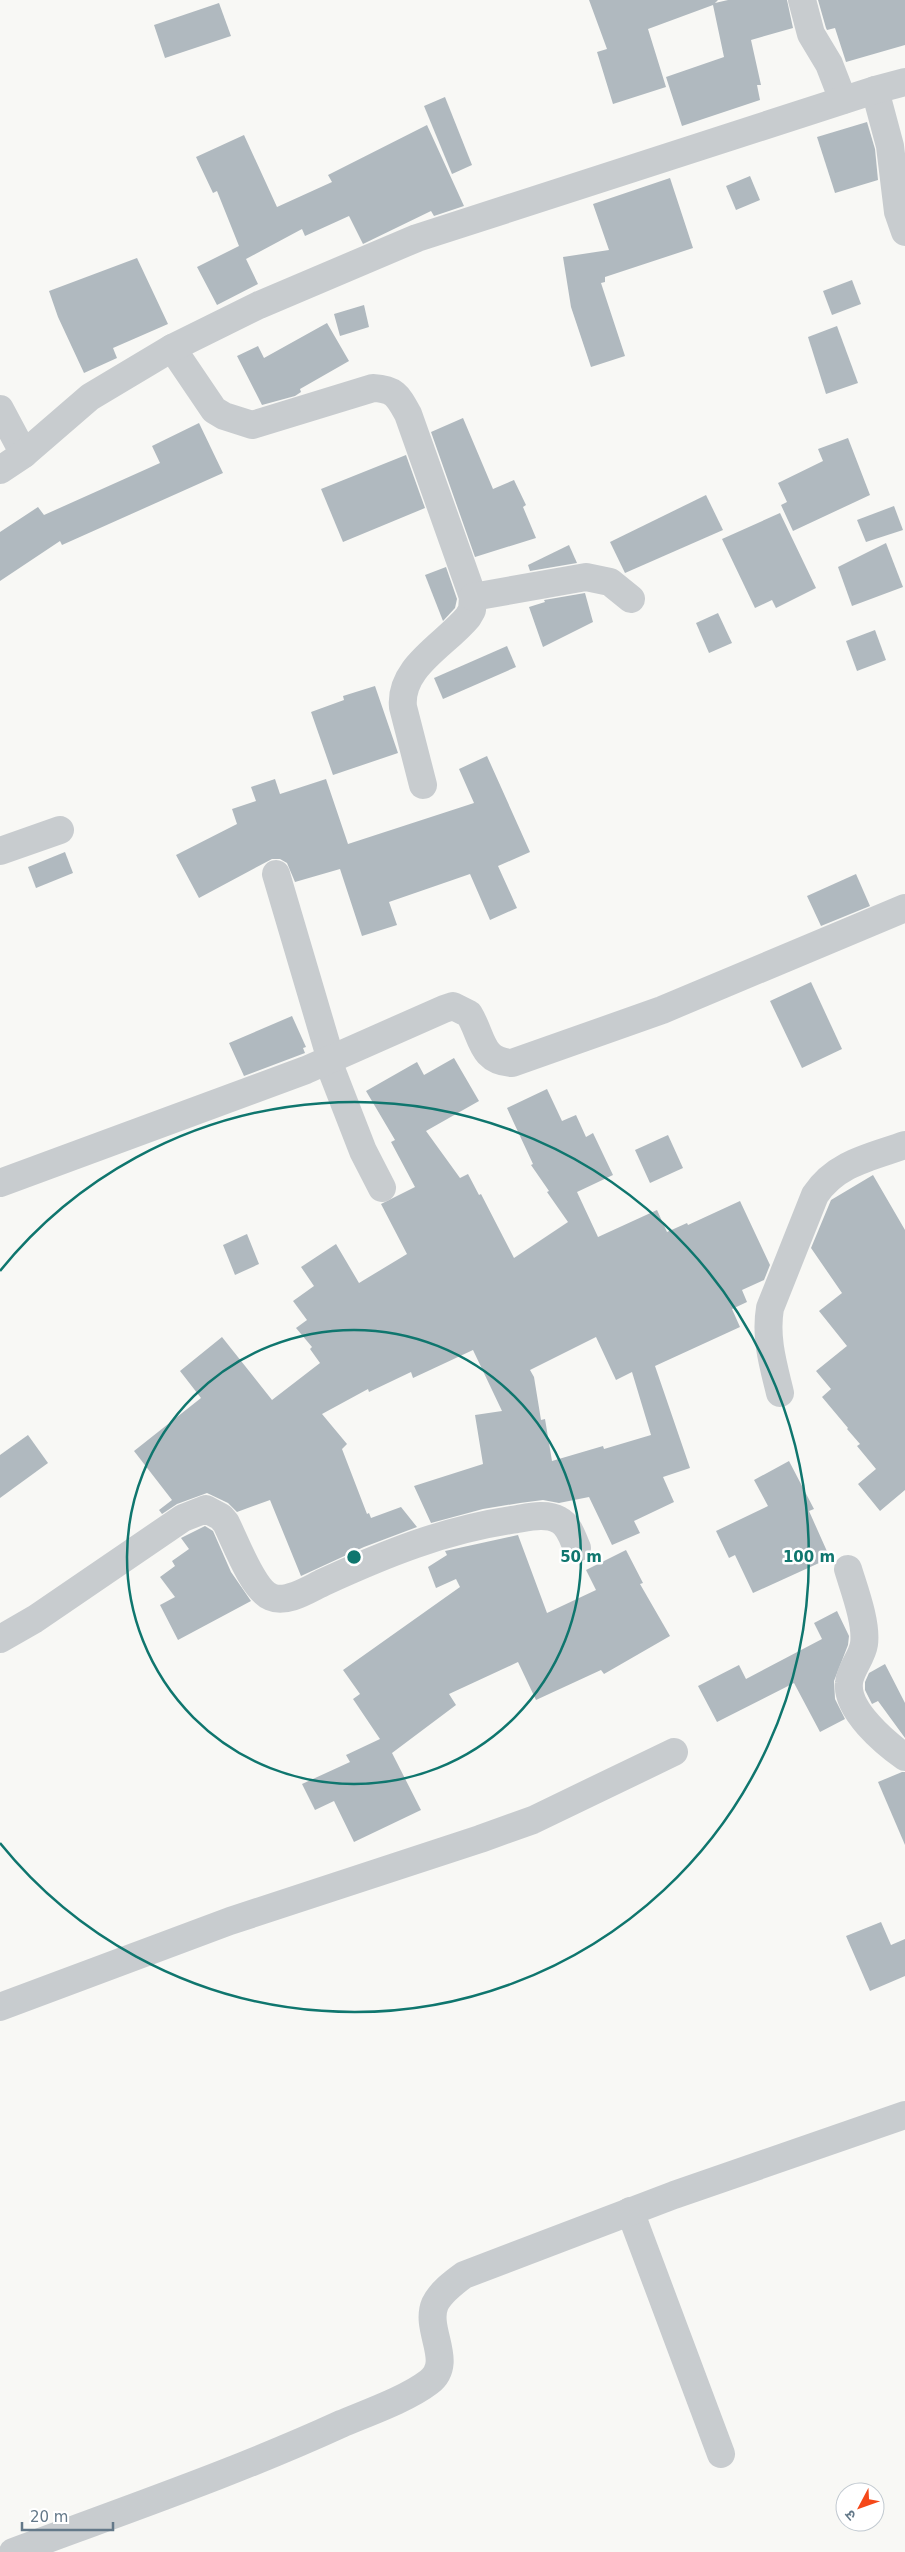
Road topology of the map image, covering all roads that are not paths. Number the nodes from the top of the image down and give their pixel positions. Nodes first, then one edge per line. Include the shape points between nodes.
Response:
1 (802, 0) edge
2 (905, 82) edge
3 (874, 90) junction
4 (843, 100) junction
5 (905, 232) edge
6 (172, 348) junction
7 (0, 409) edge
8 (24, 454) junction
9 (0, 470) edge
10 (473, 597) junction
11 (632, 599) dead end
12 (423, 785) dead end
13 (60, 830) dead end
14 (0, 851) edge
15 (276, 874) dead end
16 (905, 908) edge
17 (329, 1060) junction
18 (905, 1145) edge
19 (0, 1183) edge
20 (382, 1188) dead end
21 (780, 1393) dead end
22 (577, 1548) dead end
23 (848, 1569) dead end
24 (0, 1639) edge
25 (674, 1752) dead end
26 (905, 1757) edge
27 (0, 2007) edge
28 (905, 2115) edge
29 (630, 2212) junction
30 (721, 2454) dead end
31 (13, 2552) edge

1 - 4 street via 811,34 829,64
2 - 3 street
3 - 4 street
3 - 5 street via 890,146 898,212
4 - 6 street via 417,238 259,305
6 - 8 street via 90,397
6 - 10 street via 214,410 252,426 373,388 388,389 396,394 408,414
7 - 8 street
8 - 9 street
10 - 11 street via 586,577 610,582
10 - 12 street via 468,617 416,668 406,680 402,695 402,707
13 - 14 street
15 - 17 street
16 - 17 street via 662,1010 512,1063 492,1059 469,1014 453,1006
17 - 19 street
17 - 20 street via 363,1150
18 - 21 street via 840,1169 815,1194 770,1308 768,1342
22 - 24 street via 564,1523 554,1518 533,1517 488,1524 427,1538 297,1595 278,1599 264,1593 256,1583 226,1523 206,1509 183,1518 35,1619
23 - 26 street via 865,1642 850,1676 852,1701 878,1736
25 - 27 street via 532,1820 480,1840 230,1921
28 - 29 street
29 - 30 street
29 - 31 street via 482,2267 464,2275 446,2289 432,2317 440,2367 437,2376 418,2389 308,2439

